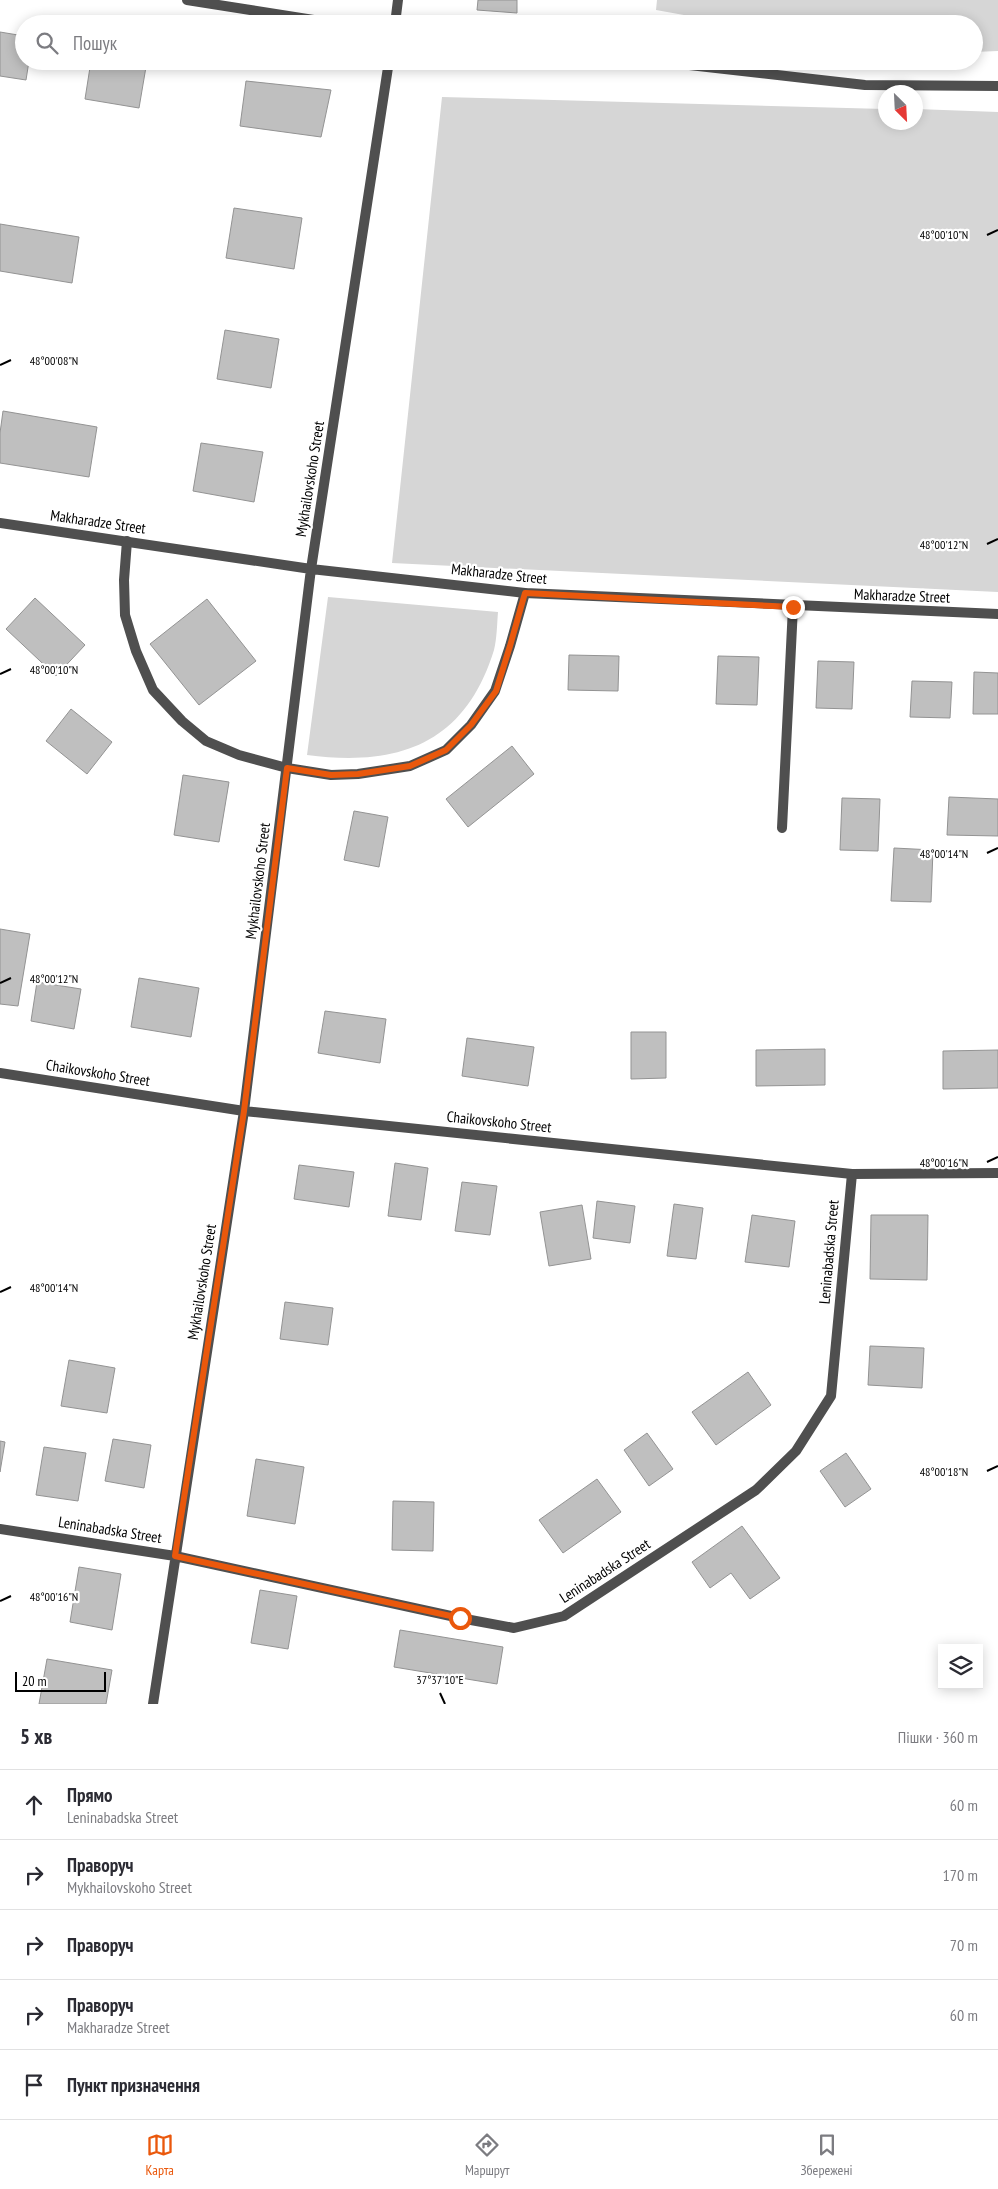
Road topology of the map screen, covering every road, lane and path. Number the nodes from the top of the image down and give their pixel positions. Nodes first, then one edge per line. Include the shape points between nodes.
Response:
1 (187, 0) edge
2 (398, 0) edge
3 (282, 15) edge
4 (396, 15) edge
5 (389, 70) edge
6 (733, 70) edge
7 (998, 86) edge
8 (0, 523) edge
9 (127, 541) junction
10 (312, 569) junction
11 (525, 593) junction
12 (793, 607) junction
13 (998, 614) edge
14 (287, 768) junction
15 (782, 828) dead end
16 (0, 1074) edge
17 (244, 1111) junction
18 (998, 1173) edge
19 (852, 1174) junction
20 (0, 1528) edge
21 (175, 1556) junction
22 (153, 1704) edge

1 - 3 street
2 - 4 street
5 - 10 street, Mykhailovskoho Street
6 - 7 street via 865,85
8 - 9 street, Makharadze Street
9 - 10 street, Makharadze Street
9 - 14 street via 125,615 136,651 154,690 182,721 206,741 239,755
10 - 11 street, Makharadze Street
10 - 14 street, Mykhailovskoho Street
11 - 12 street, Makharadze Street
11 - 14 street via 496,691 471,725 446,750 410,766 358,774 331,775
12 - 13 street, Makharadze Street
12 - 15 street
14 - 17 street, Mykhailovskoho Street
16 - 17 street, Chaikovskoho Street
17 - 19 street, Chaikovskoho Street
17 - 21 street, Mykhailovskoho Street
18 - 19 street, Chaikovskoho Street
19 - 21 street, Leninabadska Street via 831,1396 796,1451 756,1490 564,1616 514,1628
20 - 21 street, Leninabadska Street
21 - 22 street, Mykhailovskoho Street

